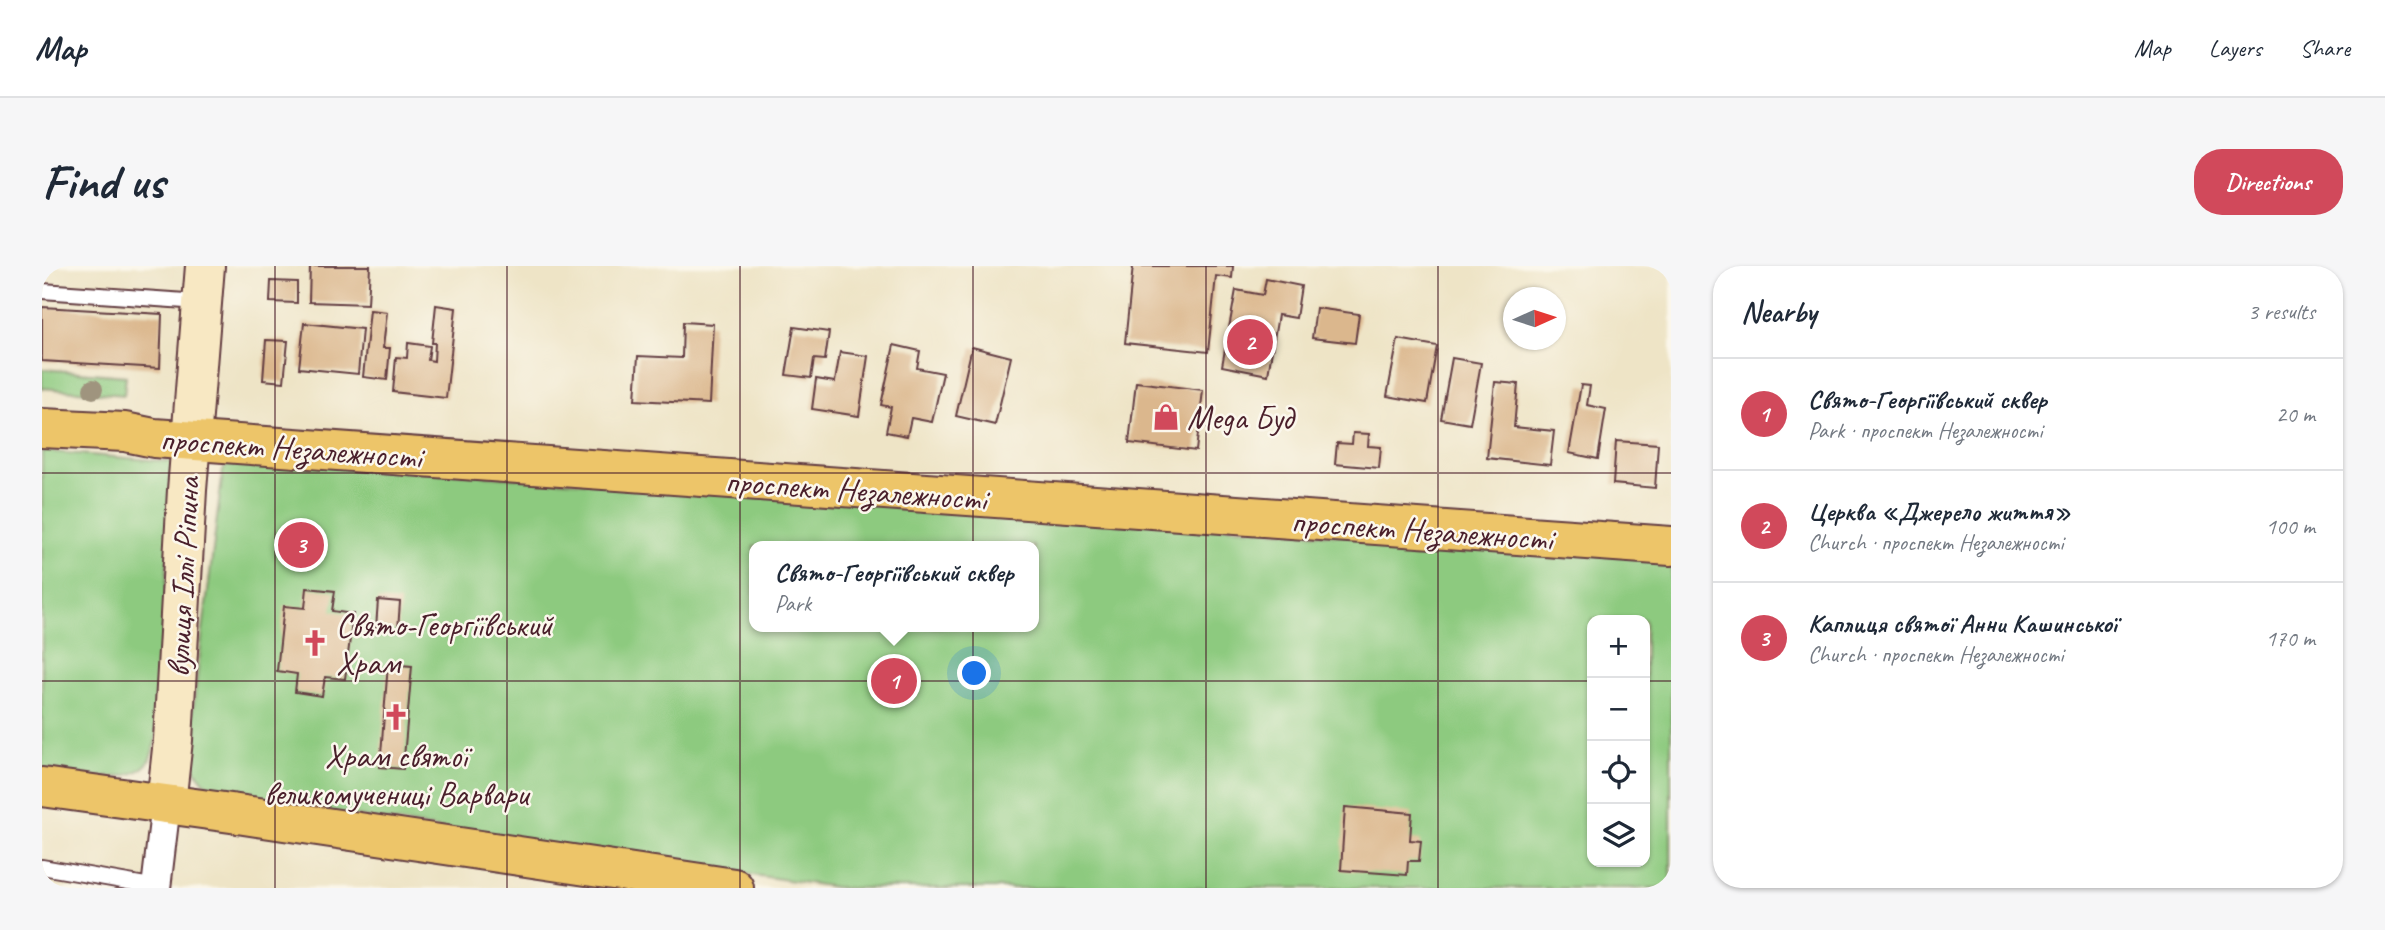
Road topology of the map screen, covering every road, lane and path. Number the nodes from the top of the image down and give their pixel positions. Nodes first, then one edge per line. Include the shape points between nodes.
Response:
1 (203, 284) edge
2 (42, 291) edge
3 (42, 428) edge
4 (191, 441) junction
5 (1671, 546) edge
6 (42, 787) edge
7 (166, 804) junction
8 (42, 867) edge
9 (156, 888) edge
10 (734, 888) edge

1 - 2 lane
1 - 4 street, вулиця Іллі Ріпина
3 - 4 main road, проспект Незалежності
4 - 5 main road, проспект Незалежності
4 - 7 street, вулиця Іллі Ріпина
6 - 7 main road
7 - 9 street, вулиця Іллі Ріпина
7 - 10 main road
8 - 9 lane

